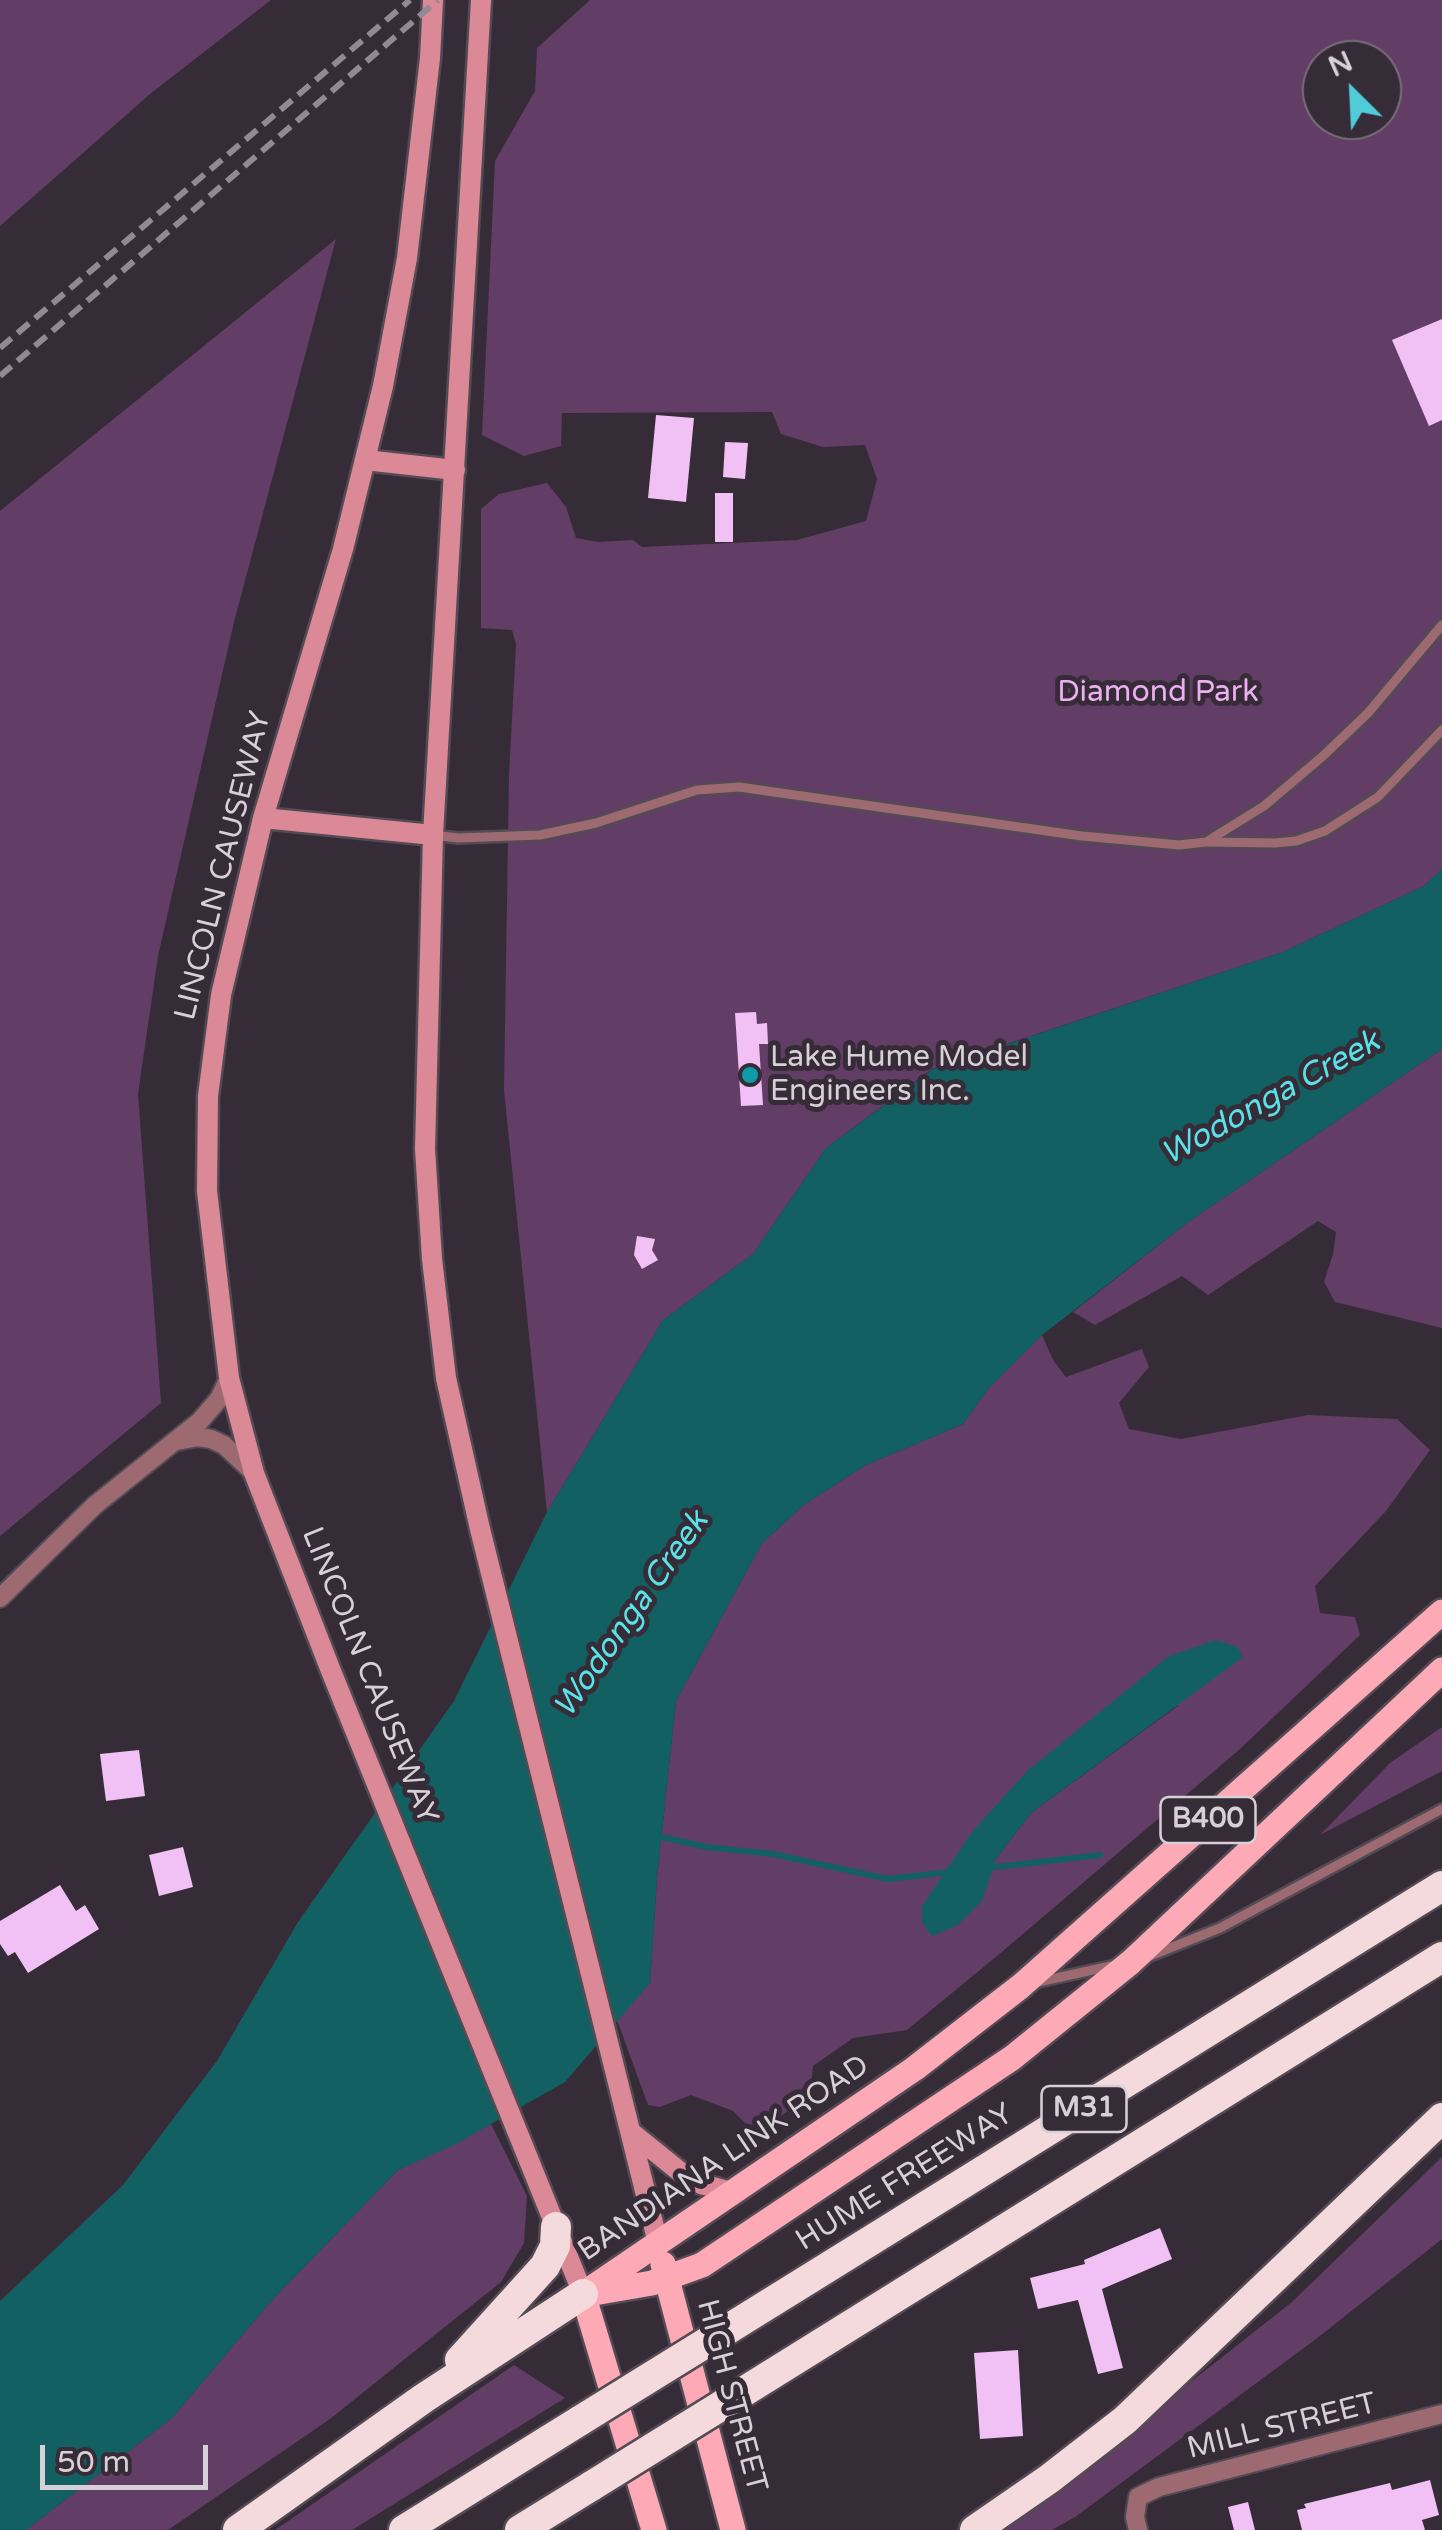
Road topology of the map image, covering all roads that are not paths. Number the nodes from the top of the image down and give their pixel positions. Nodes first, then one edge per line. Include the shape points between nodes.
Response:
1 (433, 0) edge
2 (480, 0) edge
3 (366, 460) junction
4 (455, 470) junction
5 (1442, 626) edge
6 (1442, 730) edge
7 (263, 818) junction
8 (433, 835) junction
9 (1206, 842) junction
10 (230, 1378) junction
11 (177, 1441) junction
12 (254, 1473) junction
13 (0, 1598) edge
14 (1442, 1612) edge
15 (1442, 1670) edge
16 (1442, 1809) edge
17 (1442, 1886) edge
18 (1442, 1957) edge
19 (1132, 1962) junction
20 (1021, 1986) junction
21 (1442, 2118) edge
22 (629, 2126) junction
23 (731, 2192) junction
24 (556, 2227) junction
25 (658, 2243) junction
26 (666, 2279) junction
27 (583, 2294) junction
28 (424, 2398) junction
29 (1442, 2414) edge
30 (238, 2530) edge
31 (404, 2530) edge
32 (520, 2530) edge
33 (654, 2530) edge
34 (732, 2530) edge
35 (975, 2530) edge
36 (1138, 2530) edge

1 - 3 main road, LINCOLN CAUSEWAY via 407,258
2 - 4 main road
3 - 4 main road
3 - 7 main road, LINCOLN CAUSEWAY
4 - 8 main road
5 - 9 lane via 1336,744 1264,806
6 - 9 lane via 1378,797 1325,832 1275,843
7 - 8 main road
7 - 10 main road, LINCOLN CAUSEWAY via 220,994 208,1096 207,1191
8 - 9 lane via 540,834 697,790 739,786 1099,838
8 - 22 main road via 424,1149 446,1378
10 - 11 street via 211,1410
10 - 12 main road, LINCOLN CAUSEWAY
11 - 12 street via 212,1439
11 - 13 street via 95,1504
12 - 24 main road, LINCOLN CAUSEWAY
14 - 20 main road, BANDIANA LINK ROAD / B400
15 - 19 main road, BANDIANA LINK ROAD / B400
16 - 19 lane via 1220,1928
17 - 31 highway, HUME FREEWAY / M31, bridge
18 - 32 highway, M31, bridge
19 - 20 lane
19 - 26 main road, BANDIANA LINK ROAD / B400 via 965,2090 702,2265
20 - 23 main road, BANDIANA LINK ROAD / B400 via 914,2069
21 - 35 highway via 1125,2420
22 - 23 main road via 684,2175
22 - 25 main road
23 - 25 main road, BANDIANA LINK ROAD / B400
24 - 27 main road, LINCOLN CAUSEWAY
24 - 28 highway via 545,2266
25 - 26 main road
25 - 27 main road, BANDIANA LINK ROAD / B400
26 - 27 main road, BANDIANA LINK ROAD / B400
26 - 34 main road, HIGH STREET
27 - 28 highway, B400
27 - 33 main road
28 - 30 highway, B400
29 - 36 street, MILL STREET via 1158,2487 1138,2497

